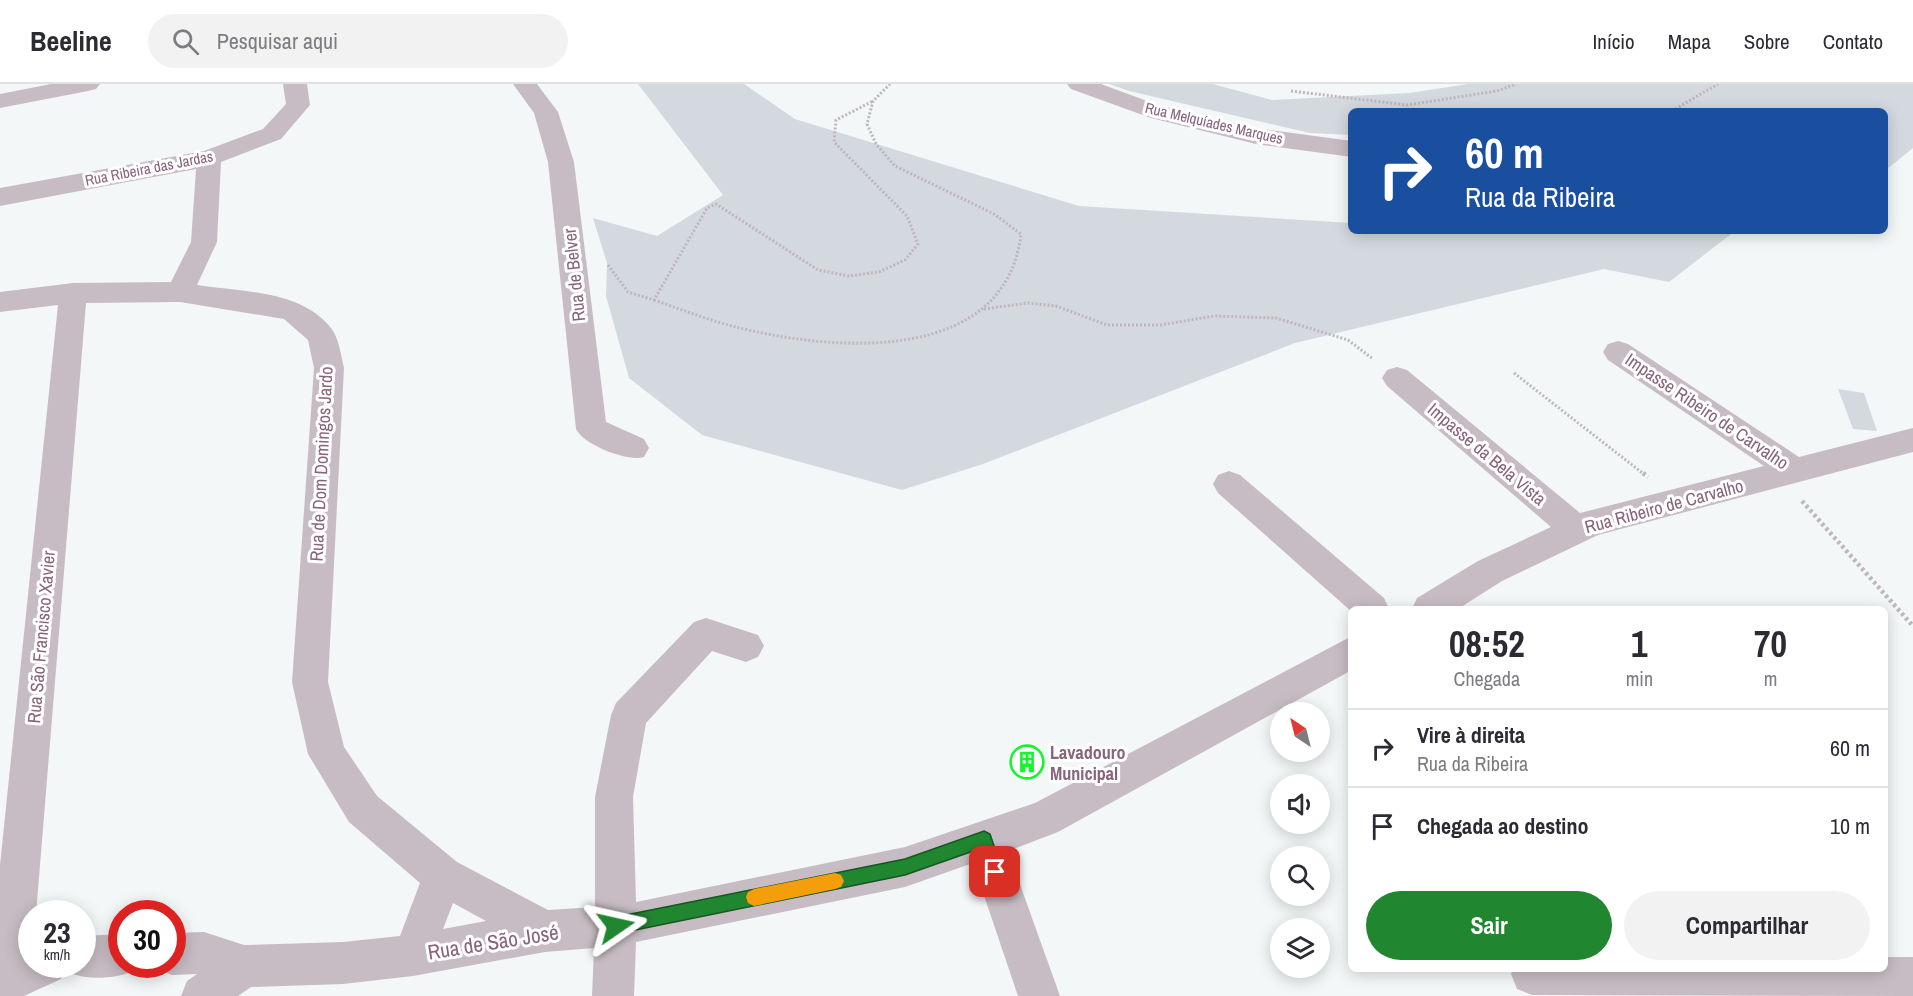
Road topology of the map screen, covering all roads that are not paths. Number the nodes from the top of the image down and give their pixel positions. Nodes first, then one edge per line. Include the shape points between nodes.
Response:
1 (88, 84) edge
2 (295, 84) edge
3 (525, 84) edge
4 (1079, 84) edge
5 (0, 101) edge
6 (1348, 148) edge
7 (209, 158) junction
8 (0, 197) edge
9 (180, 292) junction
10 (73, 293) junction
11 (0, 302) edge
12 (1618, 352) dead end
13 (1397, 378) road end
14 (1913, 440) edge
15 (633, 448) dead end
16 (1787, 473) junction
17 (1229, 484) dead end
18 (1577, 530) junction
19 (1369, 606) edge
20 (1434, 606) edge
21 (746, 646) dead end
22 (1348, 654) edge
23 (984, 839) junction
24 (443, 876) junction
25 (616, 926) junction
26 (545, 931) junction
27 (186, 954) edge
28 (413, 955) junction
29 (24, 978) edge
30 (1913, 978) edge
31 (1534, 980) edge
32 (238, 981) edge
33 (10, 987) edge
34 (201, 996) edge
35 (613, 996) edge
36 (1039, 996) edge

1 - 5 street
2 - 7 street, Rua Ribeira das Jardas via 298,105 272,134
3 - 15 street, Rua de Belver via 546,112 561,162 591,429
4 - 6 street, Rua Melquíades Marques via 1151,111 1256,136
7 - 8 street, Rua Ribeira das Jardas
7 - 9 street via 204,242
9 - 10 street, Rua de Dom Domingos Jardo
9 - 24 street, Rua de Dom Domingos Jardo via 292,310 321,335 329,368 310,682 327,754 363,809
10 - 11 street, Rua de Dom Domingos Jardo
10 - 33 street, Rua São Francisco Xavier
12 - 16 street, Impasse Ribeiro de Carvalho
13 - 18 street, Impasse da Bela Vista
14 - 16 street, Rua Ribeiro de Carvalho
16 - 18 street, Rua Ribeiro de Carvalho via 1591,523
17 - 19 street
18 - 20 street, Rua Ribeiro de Carvalho via 1490,571
21 - 25 street via 706,633 629,715 614,797
22 - 23 street via 1044,819
23 - 25 street, Rua de São José via 905,867
23 - 36 street
24 - 26 street, Rua de Dom Domingos Jardo
24 - 28 street
25 - 26 street, Rua de São José
25 - 35 street
26 - 28 street, Rua de São José
27 - 32 street, Rua de São José via 204,953
28 - 32 street, Rua de São José
29 - 33 street
30 - 31 street
32 - 34 street

